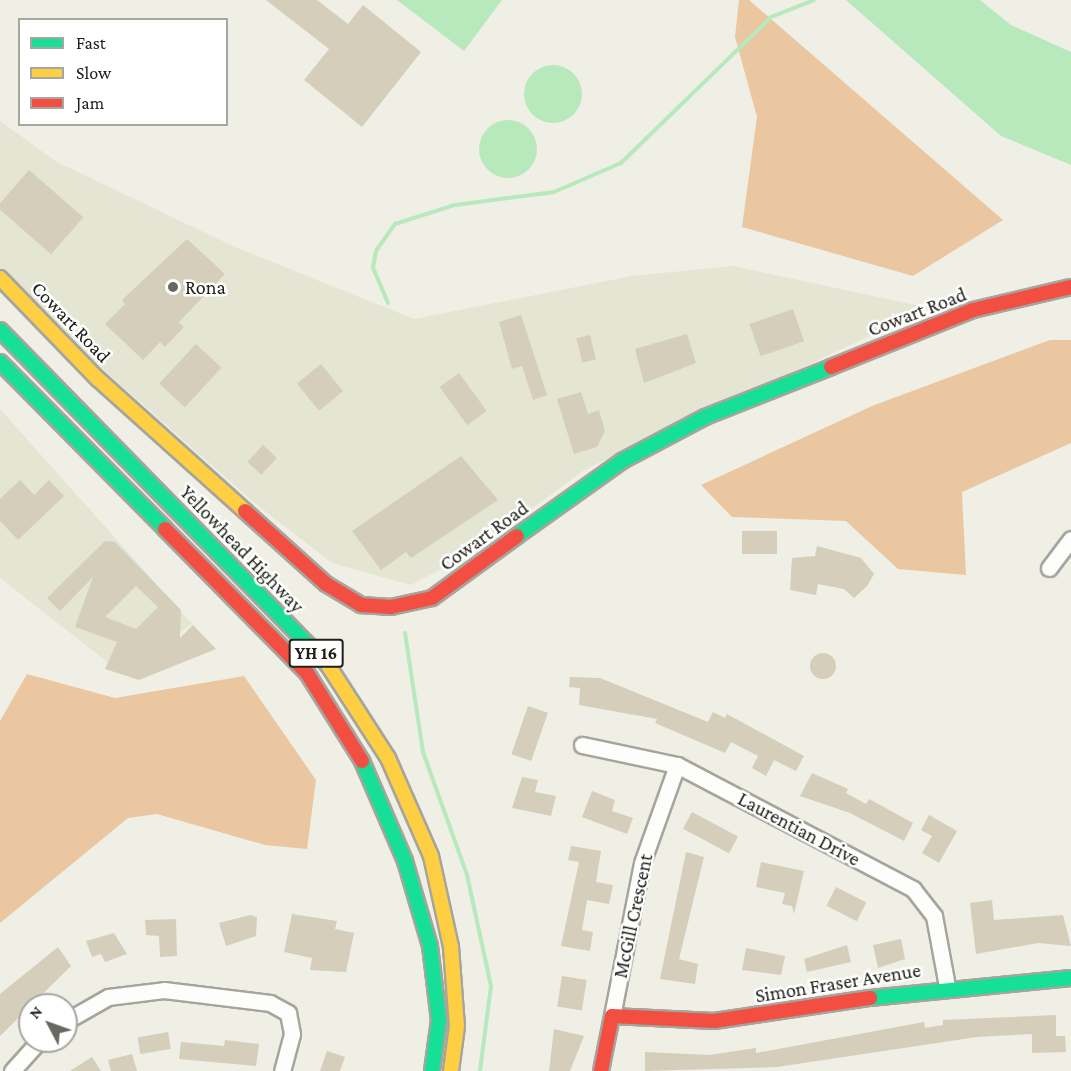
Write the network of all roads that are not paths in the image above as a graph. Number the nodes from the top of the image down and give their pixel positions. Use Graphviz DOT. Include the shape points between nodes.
graph roads {
  1 [pos="0,278"];
  2 [pos="1071,287"];
  3 [pos="0,330"];
  4 [pos="0,362"];
  5 [pos="1071,539"];
  6 [pos="1049,568"];
  7 [pos="582,746"];
  8 [pos="677,765"];
  9 [pos="1071,978"];
  10 [pos="947,986"];
  11 [pos="78,1014"];
  12 [pos="612,1016"];
  13 [pos="28,1053"];
  14 [pos="12,1071"];
  15 [pos="282,1071"];
  16 [pos="432,1071"];
  17 [pos="451,1071"];
  18 [pos="601,1071"];
  1 -- 2 [label="main road, Cowart Road" via="98,379 326,584 361,605 391,607 432,598 622,461 705,417 972,310"];
  3 -- 17 [label="main road, Yellowhead Highway / YH 16" via="330,667 388,758 431,856 451,947 456,1026"];
  4 -- 16 [label="main road, Yellowhead Highway / YH 16" via="306,673 367,770 405,861 430,946 439,1020"];
  5 -- 6 [label="street"];
  7 -- 8 [label="street, Laurentian Drive"];
  8 -- 10 [label="street, Laurentian Drive" via="913,889 934,916"];
  8 -- 12 [label="street, McGill Crescent" via="642,862"];
  9 -- 10 [label="main road, Simon Fraser Avenue"];
  10 -- 12 [label="main road, Simon Fraser Avenue" via="714,1021"];
  11 -- 15 [label="street" via="108,997 164,990 270,1003 288,1013 292,1034"];
  12 -- 18 [label="main road, McGill Crescent"];
  13 -- 14 [label="street"];
}
